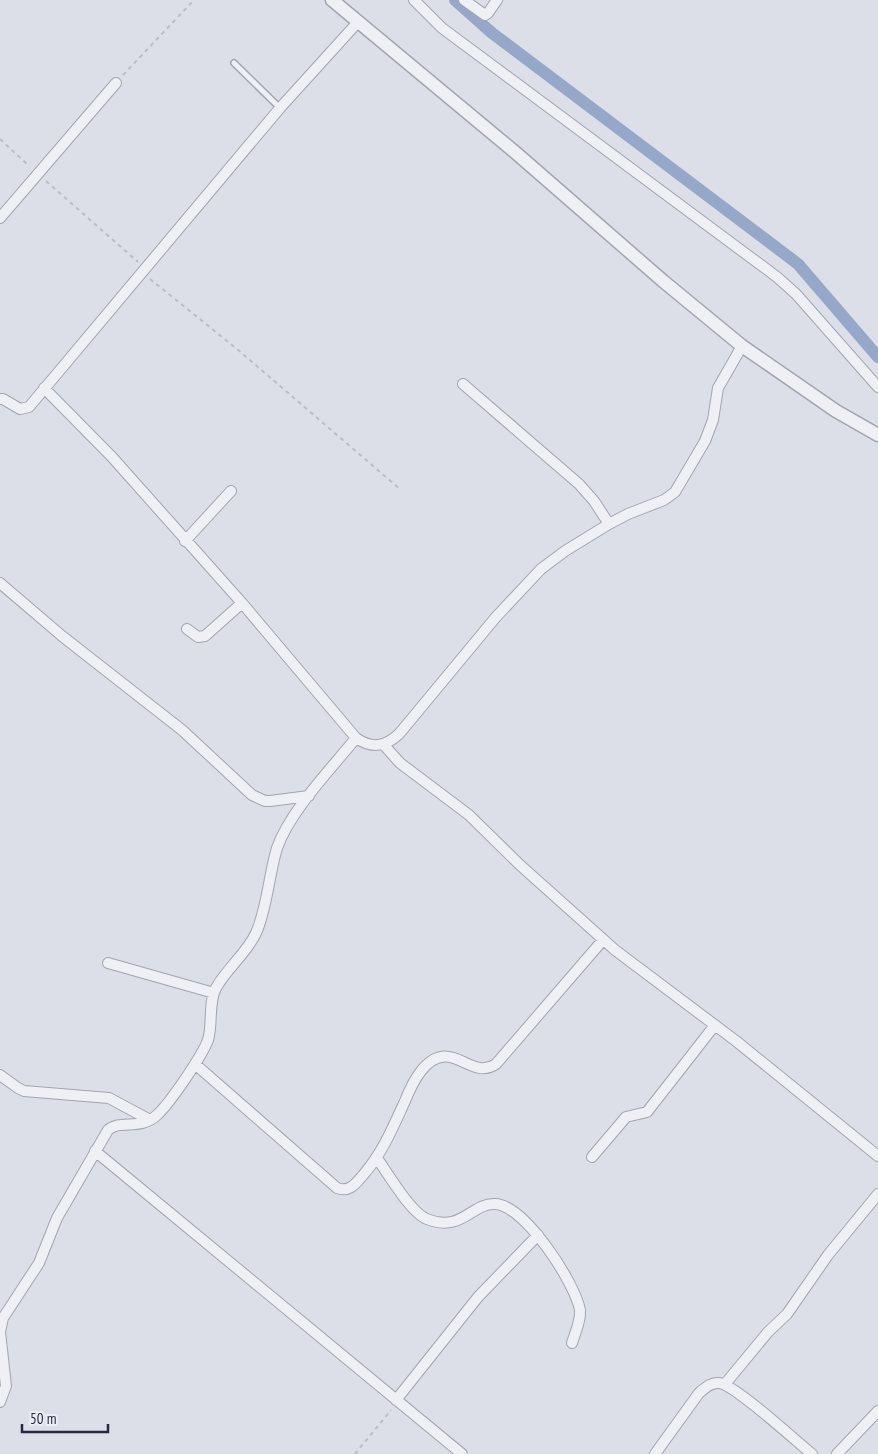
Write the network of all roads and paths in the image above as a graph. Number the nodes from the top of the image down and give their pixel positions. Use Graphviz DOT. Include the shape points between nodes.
graph roads {
  1 [pos="194,0"];
  2 [pos="332,0"];
  3 [pos="414,0"];
  4 [pos="464,0"];
  5 [pos="497,0"];
  6 [pos="358,22"];
  7 [pos="234,63"];
  8 [pos="116,82"];
  9 [pos="280,108"];
  10 [pos="0,139"];
  11 [pos="37,174"];
  12 [pos="0,218"];
  13 [pos="143,270"];
  14 [pos="742,346"];
  15 [pos="462,384"];
  16 [pos="878,387"];
  17 [pos="44,388"];
  18 [pos="0,399"];
  19 [pos="878,435"];
  20 [pos="401,490"];
  21 [pos="231,491"];
  22 [pos="608,524"];
  23 [pos="185,541"];
  24 [pos="0,583"];
  25 [pos="242,603"];
  26 [pos="187,629"];
  27 [pos="356,738"];
  28 [pos="383,744"];
  29 [pos="309,796"];
  30 [pos="604,940"];
  31 [pos="108,963"];
  32 [pos="214,993"];
  33 [pos="715,1025"];
  34 [pos="195,1064"];
  35 [pos="0,1074"];
  36 [pos="150,1120"];
  37 [pos="95,1151"];
  38 [pos="592,1156"];
  39 [pos="878,1156"];
  40 [pos="377,1158"];
  41 [pos="878,1194"];
  42 [pos="538,1235"];
  43 [pos="572,1344"];
  44 [pos="725,1384"];
  45 [pos="396,1400"];
  46 [pos="0,1402"];
  47 [pos="878,1411"];
  48 [pos="355,1454"];
  49 [pos="462,1454"];
  50 [pos="655,1454"];
  51 [pos="812,1454"];
  52 [pos="837,1454"];
  1 -- 8 [label="path"];
  2 -- 6 [label="street"];
  3 -- 16 [label="street" via="442,28 786,284"];
  4 -- 5 [label="street" via="485,15"];
  6 -- 9 [label="street"];
  6 -- 14 [label="street"];
  7 -- 9 [label="lane"];
  8 -- 11 [label="street"];
  9 -- 13 [label="street"];
  10 -- 11 [label="path"];
  11 -- 12 [label="street"];
  11 -- 13 [label="path"];
  13 -- 17 [label="street"];
  13 -- 20 [label="path"];
  14 -- 19 [label="street" via="836,411"];
  14 -- 22 [label="street" via="721,380 709,431 680,486 664,500"];
  15 -- 22 [label="street" via="579,484"];
  17 -- 18 [label="street" via="25,409"];
  17 -- 23 [label="street" via="112,457"];
  21 -- 23 [label="street"];
  22 -- 28 [label="street" via="553,560 530,580 399,734"];
  23 -- 25 [label="street"];
  24 -- 29 [label="street" via="182,730 252,795 264,801"];
  25 -- 26 [label="street" via="205,636 198,637"];
  25 -- 27 [label="street"];
  27 -- 28 [label="street" via="368,744"];
  27 -- 29 [label="street"];
  28 -- 30 [label="street" via="400,763 469,815"];
  29 -- 32 [label="street" via="284,832 256,933"];
  30 -- 33 [label="street"];
  30 -- 40 [label="street" via="496,1064 487,1069 440,1056 426,1066 415,1079"];
  31 -- 32 [label="street"];
  32 -- 34 [label="street" via="208,1040"];
  33 -- 38 [label="street" via="647,1112 626,1117"];
  33 -- 39 [label="street"];
  34 -- 36 [label="street"];
  34 -- 40 [label="street" via="337,1188 347,1190 353,1186"];
  35 -- 36 [label="street" via="24,1090 109,1098"];
  36 -- 37 [label="street" via="113,1127"];
  37 -- 45 [label="street"];
  37 -- 46 [label="street" via="57,1218 43,1256 3,1318 0,1332 6,1386"];
  40 -- 42 [label="street" via="415,1211 428,1220 454,1222 487,1205 500,1205 515,1213"];
  41 -- 44 [label="street" via="828,1255 787,1314"];
  42 -- 43 [label="street" via="559,1265 578,1304 580,1319"];
  42 -- 45 [label="street" via="478,1297"];
  44 -- 50 [label="street" via="713,1383 704,1389"];
  44 -- 51 [label="street"];
  45 -- 48 [label="path"];
  45 -- 49 [label="street"];
  47 -- 52 [label="street"];
}
